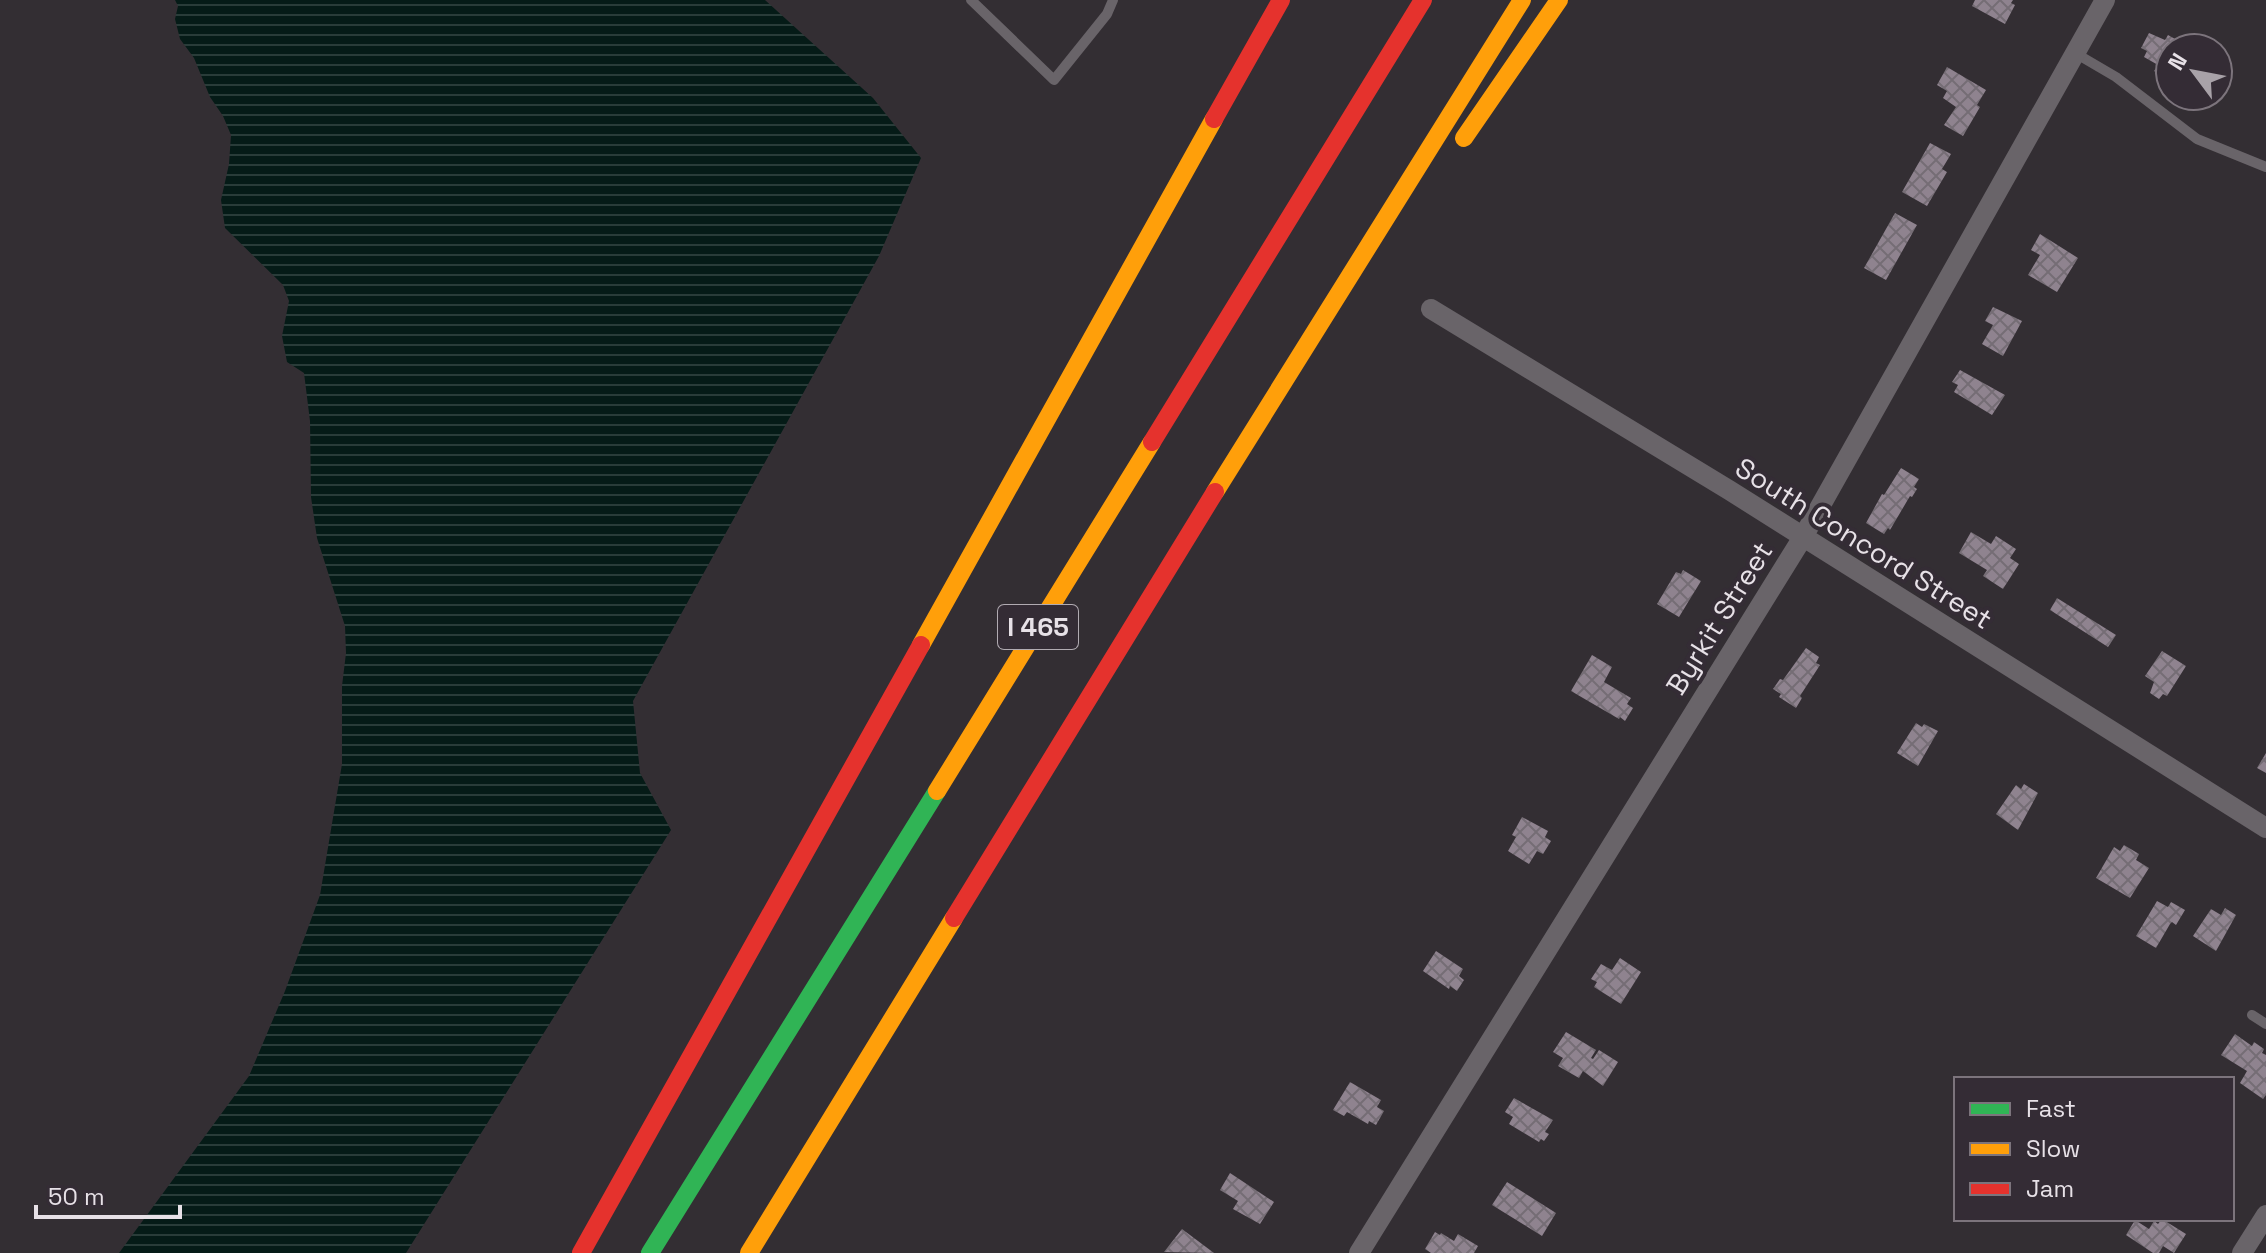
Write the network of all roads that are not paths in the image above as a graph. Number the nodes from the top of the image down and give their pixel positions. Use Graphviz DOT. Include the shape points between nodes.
graph roads {
  1 [pos="971,0"];
  2 [pos="1113,0"];
  3 [pos="1281,0"];
  4 [pos="1413,0"];
  5 [pos="1423,0"];
  6 [pos="1522,0"];
  7 [pos="1559,0"];
  8 [pos="2105,0"];
  9 [pos="2075,53"];
  10 [pos="1343,133"];
  11 [pos="1452,156"];
  12 [pos="2266,167"];
  13 [pos="1390,247"];
  14 [pos="1431,309"];
  15 [pos="1803,537"];
  16 [pos="1157,586"];
  17 [pos="2266,828"];
  18 [pos="2252,1015"];
  19 [pos="2266,1024"];
  20 [pos="2266,1215"];
  21 [pos="581,1253"];
  22 [pos="650,1253"];
  23 [pos="749,1253"];
  24 [pos="1359,1253"];
  25 [pos="2242,1253"];
  1 -- 2 [label="lane" via="1054,80"];
  3 -- 21 [label="highway"];
  4 -- 10 [label="highway"];
  5 -- 10 [label="highway, I 465"];
  6 -- 16 [label="highway, I 465"];
  7 -- 11 [label="highway"];
  8 -- 9 [label="street, Byrkit Street"];
  9 -- 12 [label="lane" via="2116,77 2197,139"];
  9 -- 15 [label="street, Byrkit Street"];
  10 -- 22 [label="highway, I 465"];
  13 -- 16 [label="highway"];
  14 -- 15 [label="street, South Concord Street"];
  15 -- 17 [label="street, South Concord Street"];
  15 -- 24 [label="street, Byrkit Street"];
  16 -- 23 [label="highway, I 465"];
  18 -- 19 [label="lane"];
  20 -- 25 [label="street"];
}
